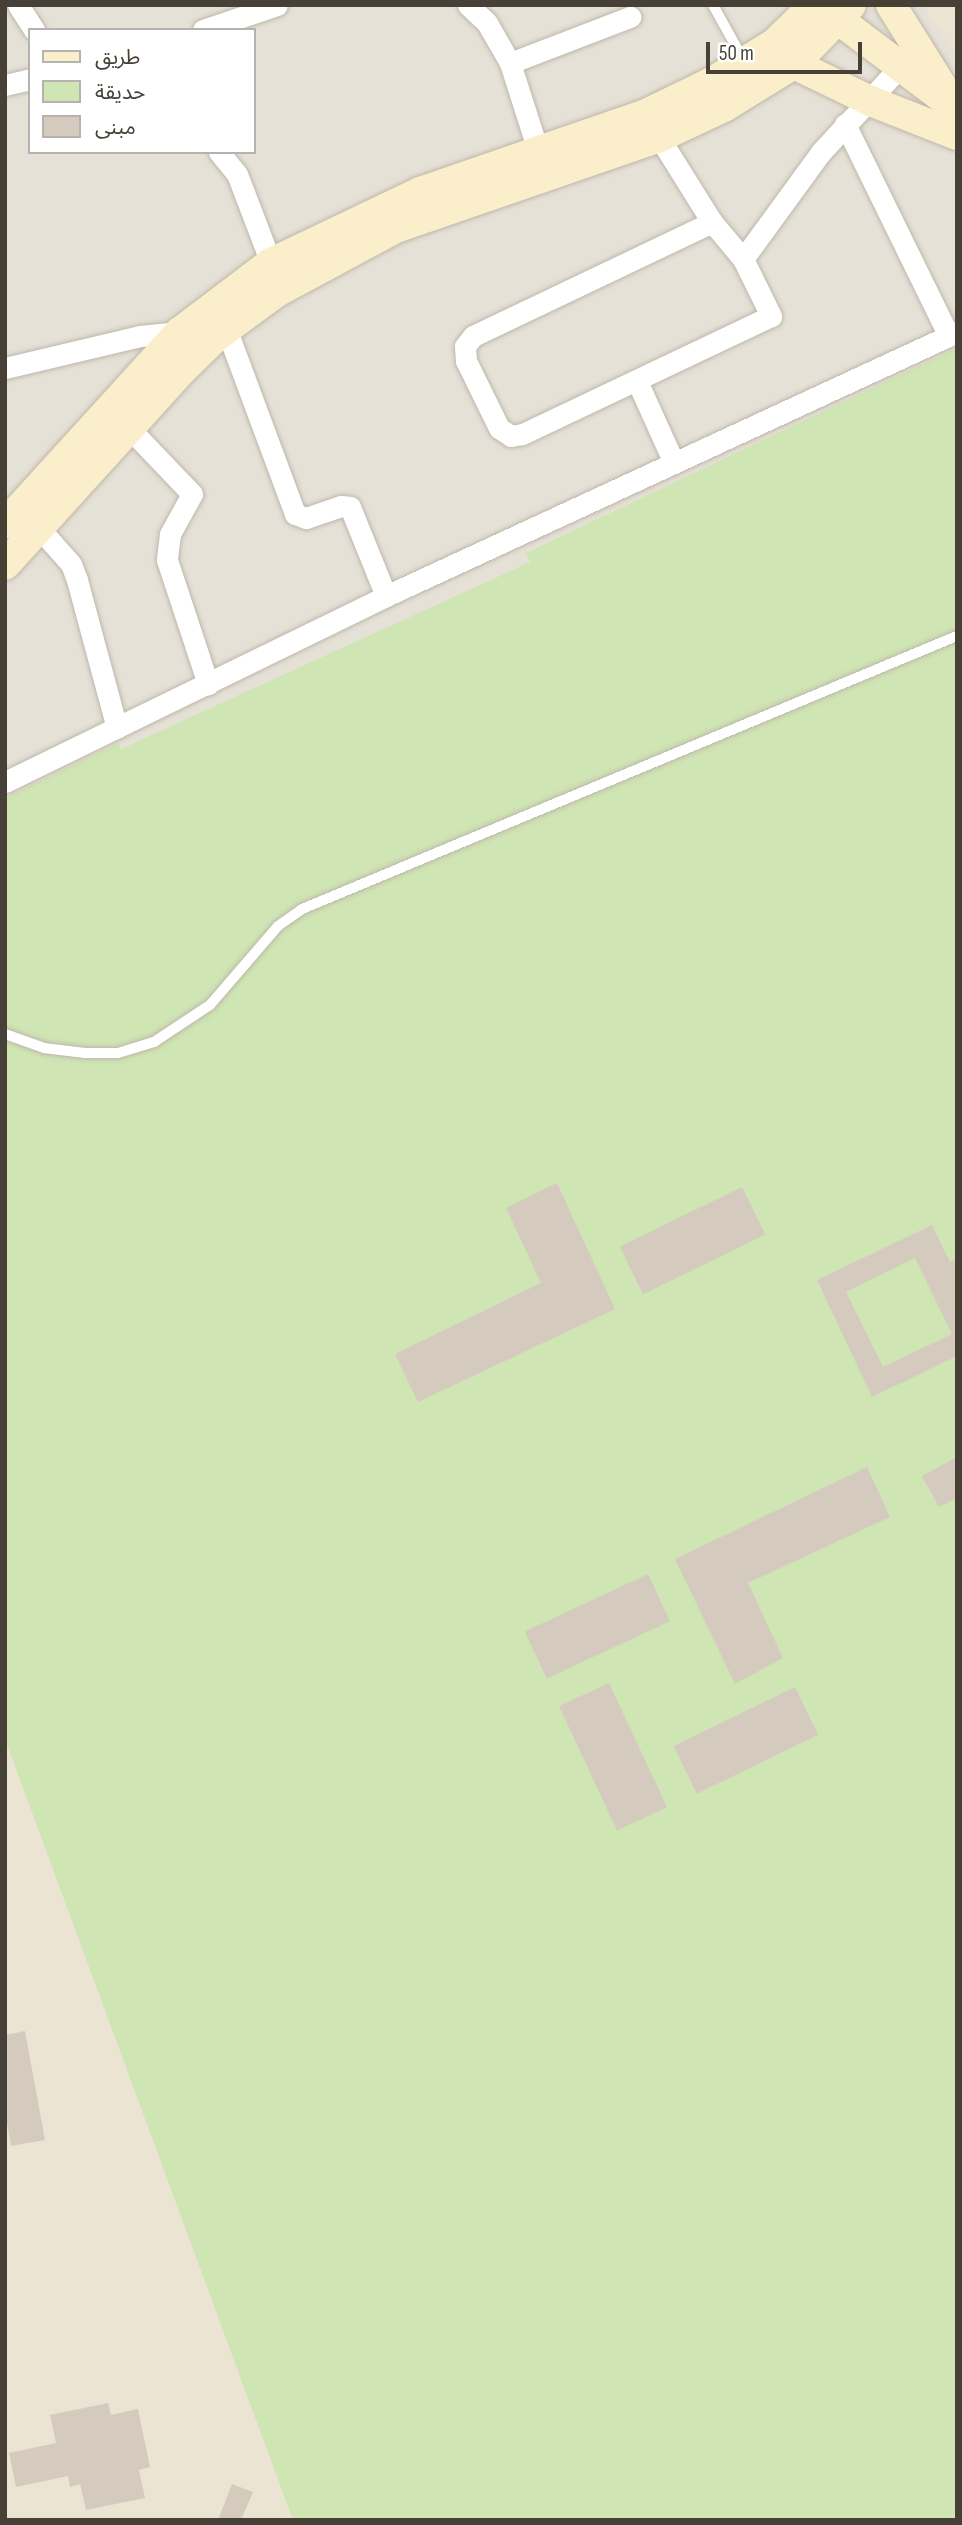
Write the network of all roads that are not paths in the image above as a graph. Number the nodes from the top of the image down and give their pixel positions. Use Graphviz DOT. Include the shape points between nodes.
graph roads {
  1 [pos="18,5"];
  2 [pos="277,5"];
  3 [pos="468,5"];
  4 [pos="713,5"];
  5 [pos="891,5"];
  6 [pos="831,9"];
  7 [pos="630,17"];
  8 [pos="33,28"];
  9 [pos="209,28"];
  10 [pos="784,54"];
  11 [pos="909,57"];
  12 [pos="745,62"];
  13 [pos="510,63"];
  14 [pos="28,79"];
  15 [pos="5,85"];
  16 [pos="868,100"];
  17 [pos="957,109"];
  18 [pos="845,124"];
  19 [pos="652,126"];
  20 [pos="957,135"];
  21 [pos="538,151"];
  22 [pos="221,154"];
  23 [pos="712,222"];
  24 [pos="743,259"];
  25 [pos="271,262"];
  26 [pos="180,332"];
  27 [pos="953,334"];
  28 [pos="217,336"];
  29 [pos="5,368"];
  30 [pos="637,381"];
  31 [pos="129,428"];
  32 [pos="674,463"];
  33 [pos="5,524"];
  34 [pos="39,528"];
  35 [pos="5,565"];
  36 [pos="386,596"];
  37 [pos="957,636"];
  38 [pos="208,684"];
  39 [pos="117,728"];
  40 [pos="5,782"];
  41 [pos="5,1034"];
  1 -- 8 [label="street"];
  2 -- 9 [label="street"];
  3 -- 13 [label="street" via="487,23"];
  4 -- 12 [label="lane"];
  5 -- 11 [label="main road"];
  6 -- 10 [label="main road"];
  6 -- 11 [label="main road"];
  7 -- 13 [label="street"];
  10 -- 12 [label="main road"];
  10 -- 16 [label="main road"];
  10 -- 19 [label="main road" via="724,107"];
  11 -- 16 [label="street"];
  11 -- 17 [label="main road"];
  12 -- 19 [label="main road"];
  13 -- 21 [label="street"];
  14 -- 15 [label="street"];
  16 -- 18 [label="street"];
  16 -- 20 [label="main road"];
  18 -- 24 [label="street"];
  18 -- 27 [label="street"];
  19 -- 21 [label="main road"];
  19 -- 23 [label="street"];
  19 -- 28 [label="main road" via="396,228 277,292"];
  21 -- 25 [label="main road" via="380,208"];
  22 -- 25 [label="street" via="237,174"];
  23 -- 24 [label="street"];
  23 -- 30 [label="street" via="473,336 465,346 466,360 499,429 511,436"];
  24 -- 30 [label="street" via="771,316"];
  25 -- 26 [label="main road"];
  26 -- 28 [label="street"];
  26 -- 29 [label="street" via="140,336"];
  26 -- 33 [label="main road"];
  27 -- 32 [label="street"];
  28 -- 31 [label="main road"];
  28 -- 36 [label="street" via="236,346 295,514 306,518 350,507"];
  30 -- 32 [label="street"];
  31 -- 34 [label="main road"];
  31 -- 38 [label="street" via="192,494 170,534 167,559"];
  32 -- 36 [label="street"];
  34 -- 35 [label="main road"];
  34 -- 39 [label="street" via="71,564 77,579"];
  36 -- 38 [label="street"];
  37 -- 41 [label="lane" via="302,909 278,926 210,1005 154,1042 118,1053 85,1053 44,1048"];
  38 -- 39 [label="street"];
  39 -- 40 [label="street"];
}
